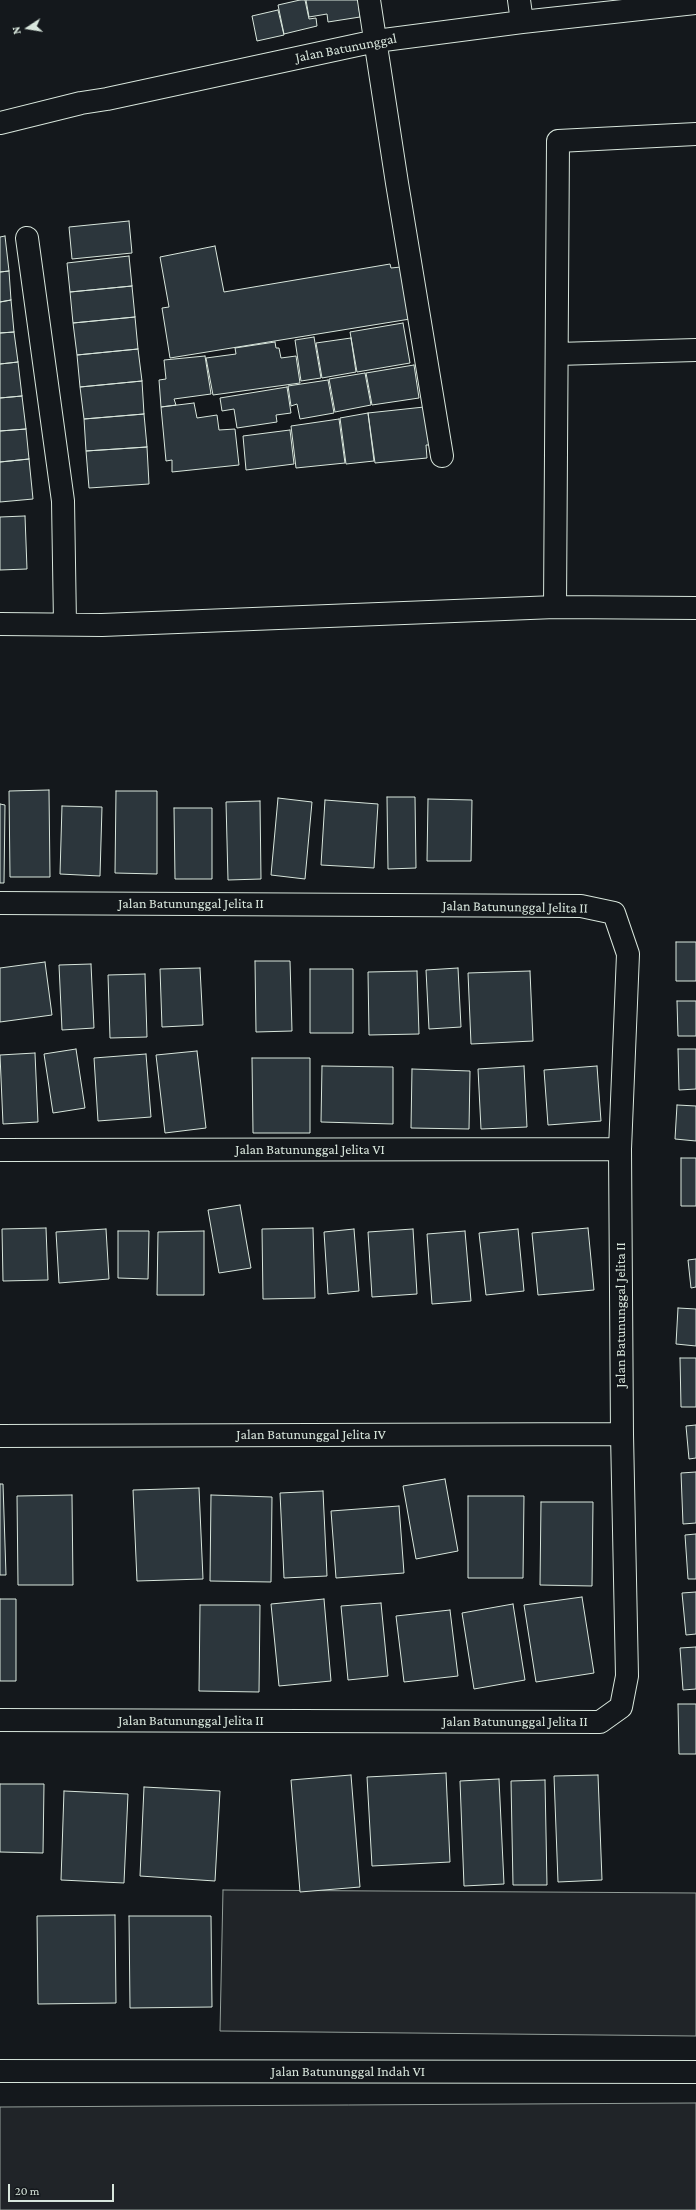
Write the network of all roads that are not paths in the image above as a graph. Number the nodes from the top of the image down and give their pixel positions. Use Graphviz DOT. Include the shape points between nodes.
graph roads {
  1 [pos="370,0"];
  2 [pos="519,0"];
  3 [pos="687,2"];
  4 [pos="522,22"];
  5 [pos="376,41"];
  6 [pos="0,122"];
  7 [pos="696,134"];
  8 [pos="27,238"];
  9 [pos="696,350"];
  10 [pos="557,354"];
  11 [pos="442,456"];
  12 [pos="555,607"];
  13 [pos="696,608"];
  14 [pos="0,624"];
  15 [pos="65,624"];
  16 [pos="0,904"];
  17 [pos="620,1149"];
  18 [pos="0,1150"];
  19 [pos="622,1434"];
  20 [pos="0,1436"];
  21 [pos="0,1720"];
  22 [pos="0,2071"];
  23 [pos="696,2072"];
  1 -- 5 [label="street"];
  2 -- 4 [label="street"];
  3 -- 4 [label="street, Jalan Batununggal"];
  4 -- 5 [label="street, Jalan Batununggal"];
  5 -- 6 [label="street, Jalan Batununggal"];
  5 -- 11 [label="street"];
  7 -- 10 [label="street" via="558,141"];
  8 -- 15 [label="street" via="63,501"];
  9 -- 10 [label="street"];
  10 -- 12 [label="street"];
  12 -- 13 [label="street"];
  12 -- 15 [label="street" via="102,625"];
  14 -- 15 [label="street"];
  16 -- 17 [label="street, Jalan Batununggal Jelita II" via="581,906 614,913 628,954"];
  17 -- 18 [label="street, Jalan Batununggal Jelita VI"];
  17 -- 19 [label="street, Jalan Batununggal Jelita II"];
  19 -- 20 [label="street, Jalan Batununggal Jelita IV"];
  19 -- 21 [label="street, Jalan Batununggal Jelita II" via="627,1676 621,1707 600,1722"];
  22 -- 23 [label="street, Jalan Batununggal Indah VI"];
}
